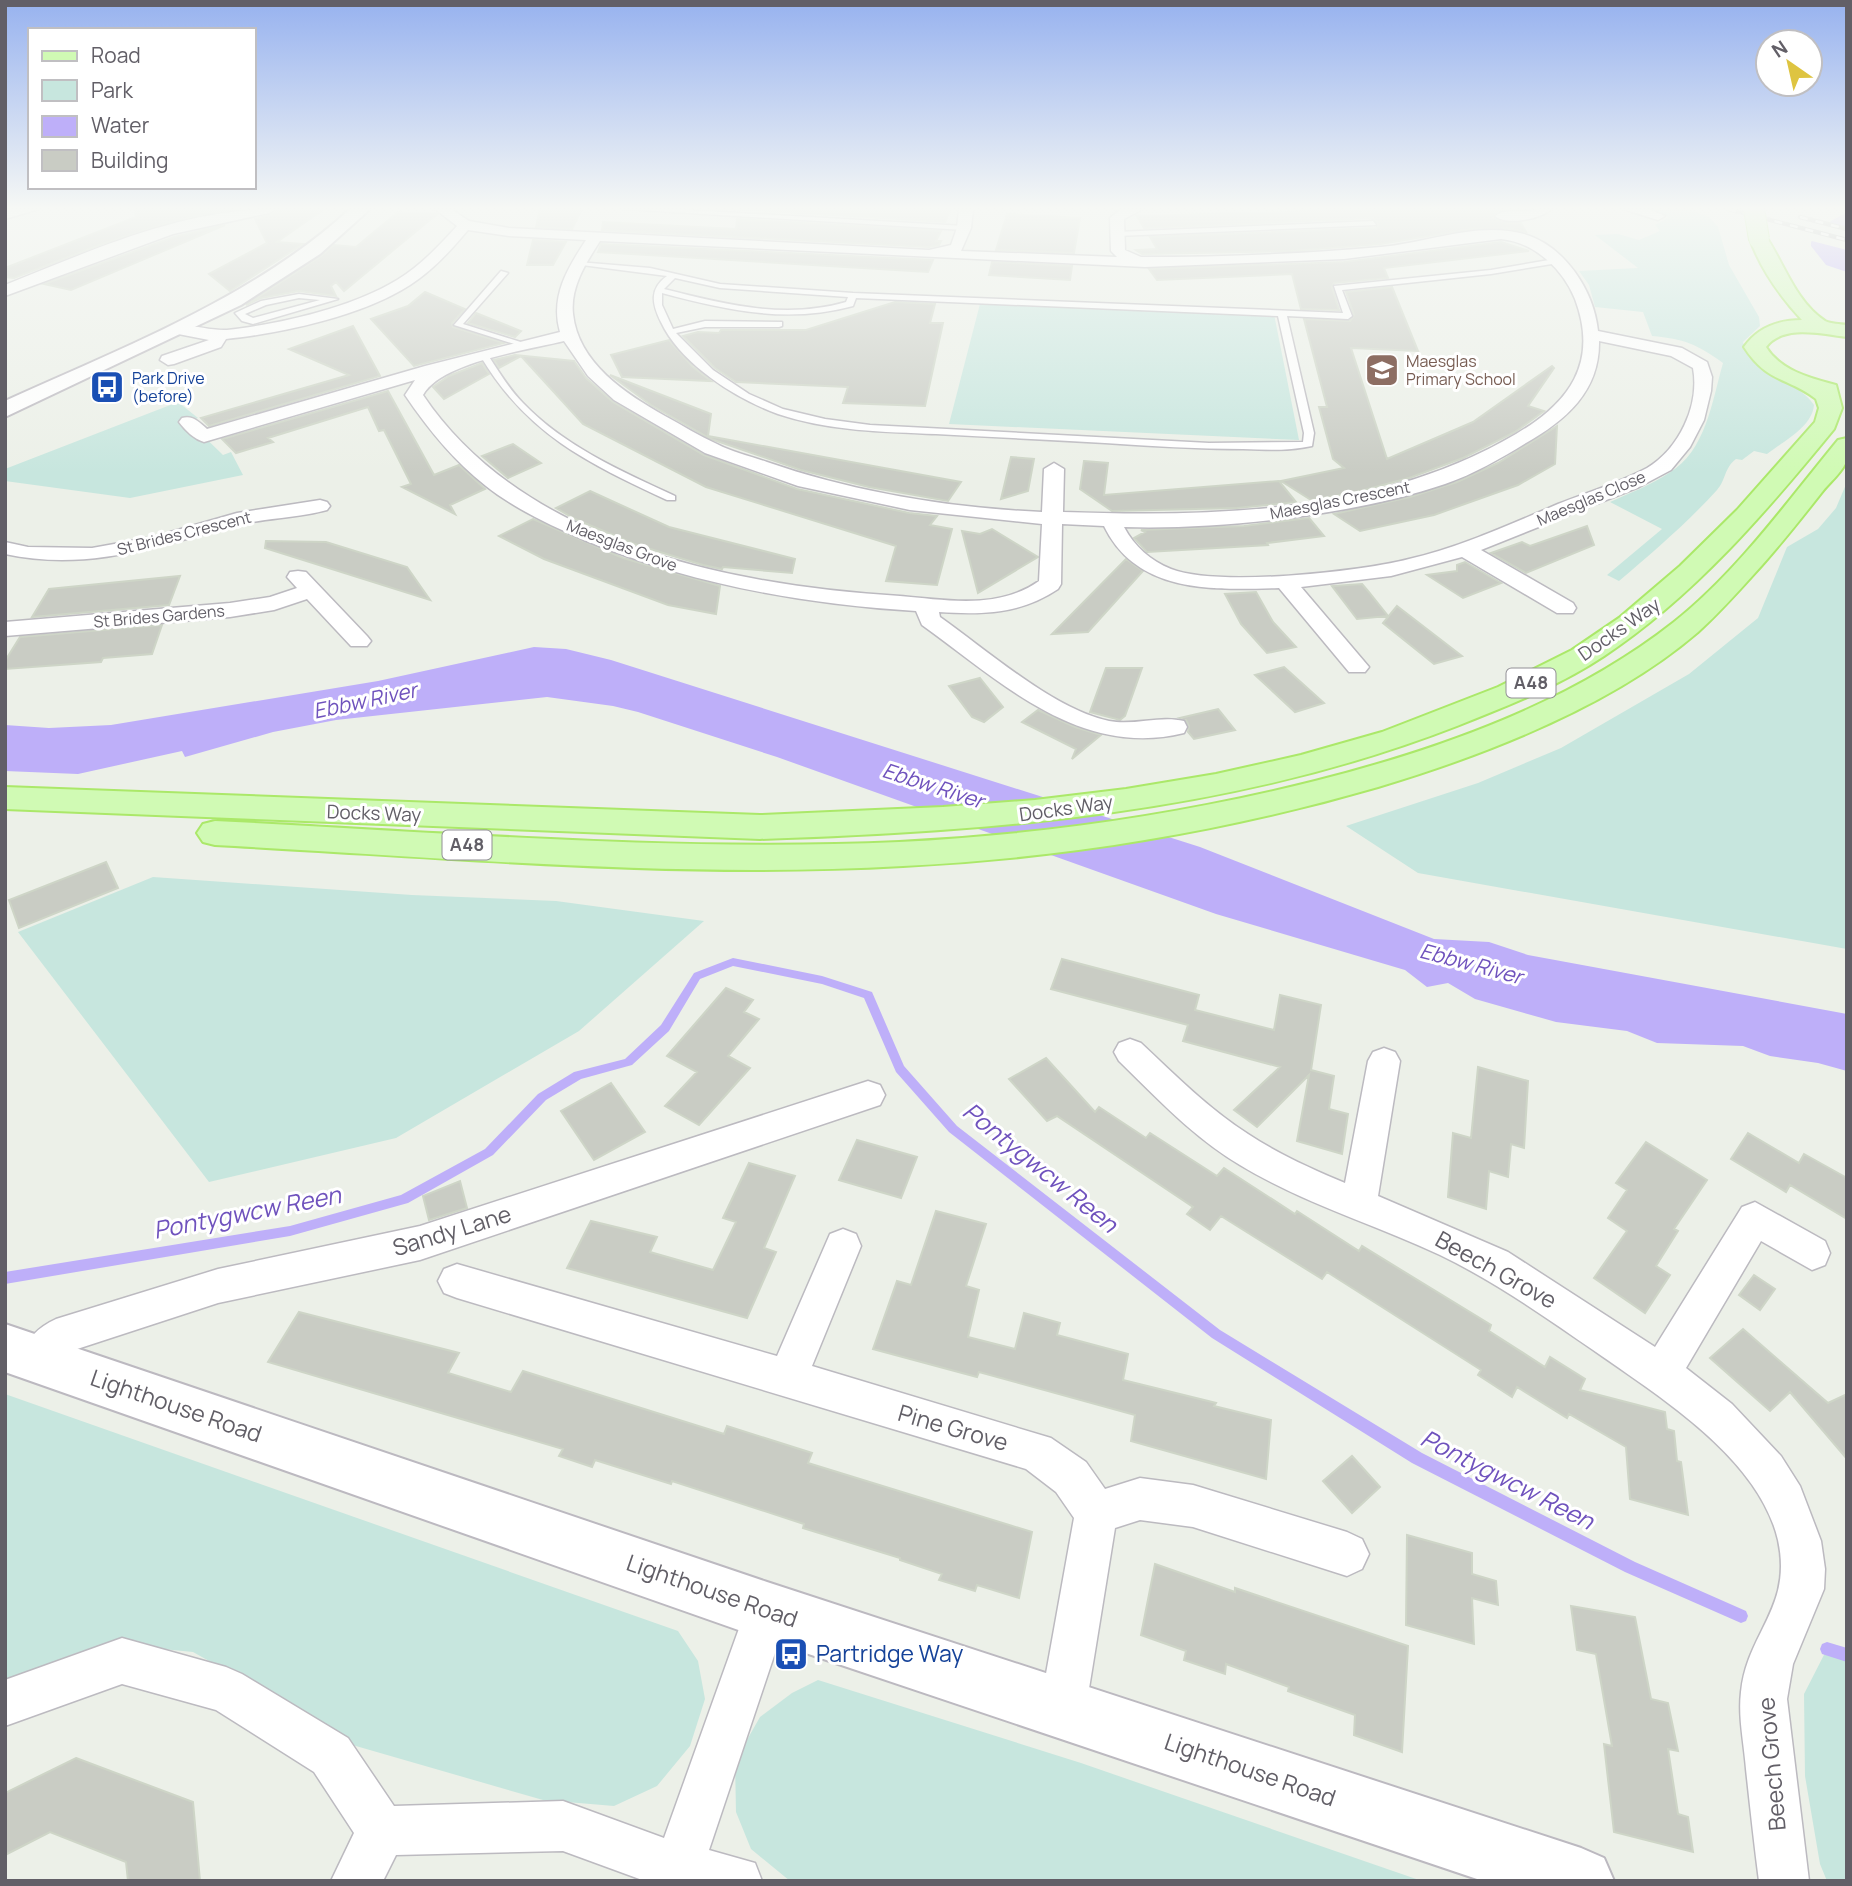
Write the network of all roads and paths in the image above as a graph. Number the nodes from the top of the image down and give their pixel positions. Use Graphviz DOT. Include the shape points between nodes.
graph roads {
  1 [pos="237,297"];
  2 [pos="294,297"];
  3 [pos="311,297"];
  4 [pos="373,297"];
  5 [pos="483,297"];
  6 [pos="565,297"];
  7 [pos="658,297"];
  8 [pos="687,297"];
  9 [pos="852,297"];
  10 [pos="901,297"];
  11 [pos="1341,297"];
  12 [pos="1582,297"];
  13 [pos="1791,297"];
  14 [pos="216,310"];
  15 [pos="239,313"];
  16 [pos="1282,313"];
  17 [pos="779,324"];
  18 [pos="1821,328"];
  19 [pos="179,330"];
  20 [pos="1847,331"];
  21 [pos="669,332"];
  22 [pos="569,335"];
  23 [pos="1592,335"];
  24 [pos="220,336"];
  25 [pos="524,346"];
  26 [pos="485,357"];
  27 [pos="168,360"];
  28 [pos="451,367"];
  29 [pos="1805,383"];
  30 [pos="1847,394"];
  31 [pos="5,412"];
  32 [pos="188,422"];
  33 [pos="204,436"];
  34 [pos="1847,444"];
  35 [pos="219,449"];
  36 [pos="1055,469"];
  37 [pos="671,498"];
  38 [pos="320,506"];
  39 [pos="1051,517"];
  40 [pos="1111,520"];
  41 [pos="5,548"];
  42 [pos="1462,548"];
  43 [pos="1284,580"];
  44 [pos="925,605"];
  45 [pos="1565,608"];
  46 [pos="5,629"];
  47 [pos="359,641"];
  48 [pos="1357,667"];
  49 [pos="1175,727"];
  50 [pos="5,798"];
  51 [pos="5,824"];
  52 [pos="1130,1052"];
  53 [pos="1384,1061"];
  54 [pos="868,1095"];
  55 [pos="1359,1203"];
  56 [pos="844,1245"];
  57 [pos="1812,1253"];
  58 [pos="457,1281"];
  59 [pos="21,1353"];
  60 [pos="1661,1373"];
  61 [pos="787,1379"];
  62 [pos="1096,1513"];
  63 [pos="1347,1553"];
  64 [pos="767,1611"];
  65 [pos="5,1703"];
  66 [pos="1063,1707"];
  67 [pos="382,1831"];
  68 [pos="678,1868"];
  69 [pos="356,1881"];
  70 [pos="737,1881"];
  71 [pos="1581,1881"];
  72 [pos="1784,1881"];
  1 -- 14 [label="main road"];
  2 -- 15 [label="lane"];
  3 -- 15 [label="lane" via="334,299 253,321"];
  4 -- 24 [label="street"];
  5 -- 25 [label="lane" via="458,325"];
  6 -- 22 [label="street, Maesglas Crescent"];
  7 -- 21 [label="lane"];
  8 -- 9 [label="lane" via="733,308 827,312 850,303"];
  10 -- 16 [label="lane"];
  11 -- 16 [label="lane" via="1348,316"];
  12 -- 23 [label="street, Maesglas Crescent"];
  13 -- 18 [label="main road, bridge"];
  14 -- 15 [label="lane"];
  14 -- 19 [label="main road"];
  16 -- 21 [label="lane" via="1309,433 1308,444 1293,447 870,428 815,420 779,411 731,385 680,348"];
  17 -- 21 [label="lane" via="705,324"];
  18 -- 20 [label="main road"];
  18 -- 29 [label="main road" via="1774,323 1755,347 1761,359 1779,372"];
  19 -- 24 [label="street"];
  19 -- 31 [label="main road"];
  22 -- 25 [label="street, Maesglas Grove"];
  22 -- 39 [label="street, Maesglas Crescent" via="591,370 609,388 656,422 748,465 863,495"];
  23 -- 40 [label="street, Maesglas Crescent" via="1589,371 1580,390 1546,425 1464,470 1367,499 1295,512"];
  23 -- 42 [label="street, Maesglas Close" via="1676,352 1701,366 1703,384 1695,424 1678,452 1633,482"];
  24 -- 27 [label="street" via="215,344"];
  25 -- 26 [label="street, Maesglas Grove"];
  26 -- 28 [label="street, Maesglas Grove"];
  26 -- 37 [label="lane" via="497,379 549,433"];
  28 -- 33 [label="street, Maesglas Grove"];
  28 -- 44 [label="street, Maesglas Grove" via="419,384 414,395 420,404 485,476 554,519 659,562 720,580 834,599"];
  29 -- 30 [label="main road"];
  29 -- 50 [label="main road, Docks Way / A48" via="1829,399 1826,424 1698,568 1656,605 1594,650 1519,690 1429,728 1305,765 1199,788 1007,816 847,825 691,825"];
  32 -- 33 [label="street"];
  33 -- 35 [label="street"];
  34 -- 51 [label="main road, Docks Way / A48" via="1769,543 1686,627 1572,699 1457,751 1357,783 1169,825 1052,842 893,854 740,857"];
  36 -- 39 [label="street"];
  38 -- 41 [label="street, St Brides Crescent" via="237,519 156,543 92,555"];
  39 -- 40 [label="street, Maesglas Crescent"];
  39 -- 44 [label="street, Maesglas Grove" via="1050,584 1034,597 1012,605"];
  40 -- 43 [label="street, Maesglas Close" via="1119,540 1133,555 1165,574 1203,583"];
  42 -- 43 [label="street, Maesglas Close" via="1410,566"];
  42 -- 45 [label="street"];
  43 -- 48 [label="street"];
  44 -- 49 [label="street" via="930,620 1041,698 1084,720 1141,732"];
  46 -- 47 [label="street, St Brides Gardens" via="230,610 274,603 303,583"];
  52 -- 55 [label="street, Beech Grove" via="1218,1133 1296,1177"];
  53 -- 55 [label="street"];
  54 -- 59 [label="street, Sandy Lane" via="420,1244 218,1286"];
  55 -- 60 [label="street, Beech Grove" via="1481,1256"];
  56 -- 61 [label="street"];
  57 -- 60 [label="street" via="1755,1217"];
  58 -- 61 [label="street, Pine Grove"];
  59 -- 64 [label="main road, Lighthouse Road"];
  60 -- 72 [label="street, Beech Grove" via="1745,1444 1784,1500 1797,1534 1802,1588 1764,1688"];
  61 -- 62 [label="street, Pine Grove" via="1037,1452 1071,1477"];
  62 -- 63 [label="street" via="1140,1499 1193,1506"];
  62 -- 66 [label="street"];
  64 -- 66 [label="main road, Lighthouse Road"];
  64 -- 68 [label="street"];
  65 -- 67 [label="street" via="122,1661 226,1690 331,1755"];
  66 -- 71 [label="main road, Lighthouse Road"];
  67 -- 68 [label="street" via="563,1826"];
  67 -- 69 [label="street"];
  68 -- 70 [label="street"];
}
